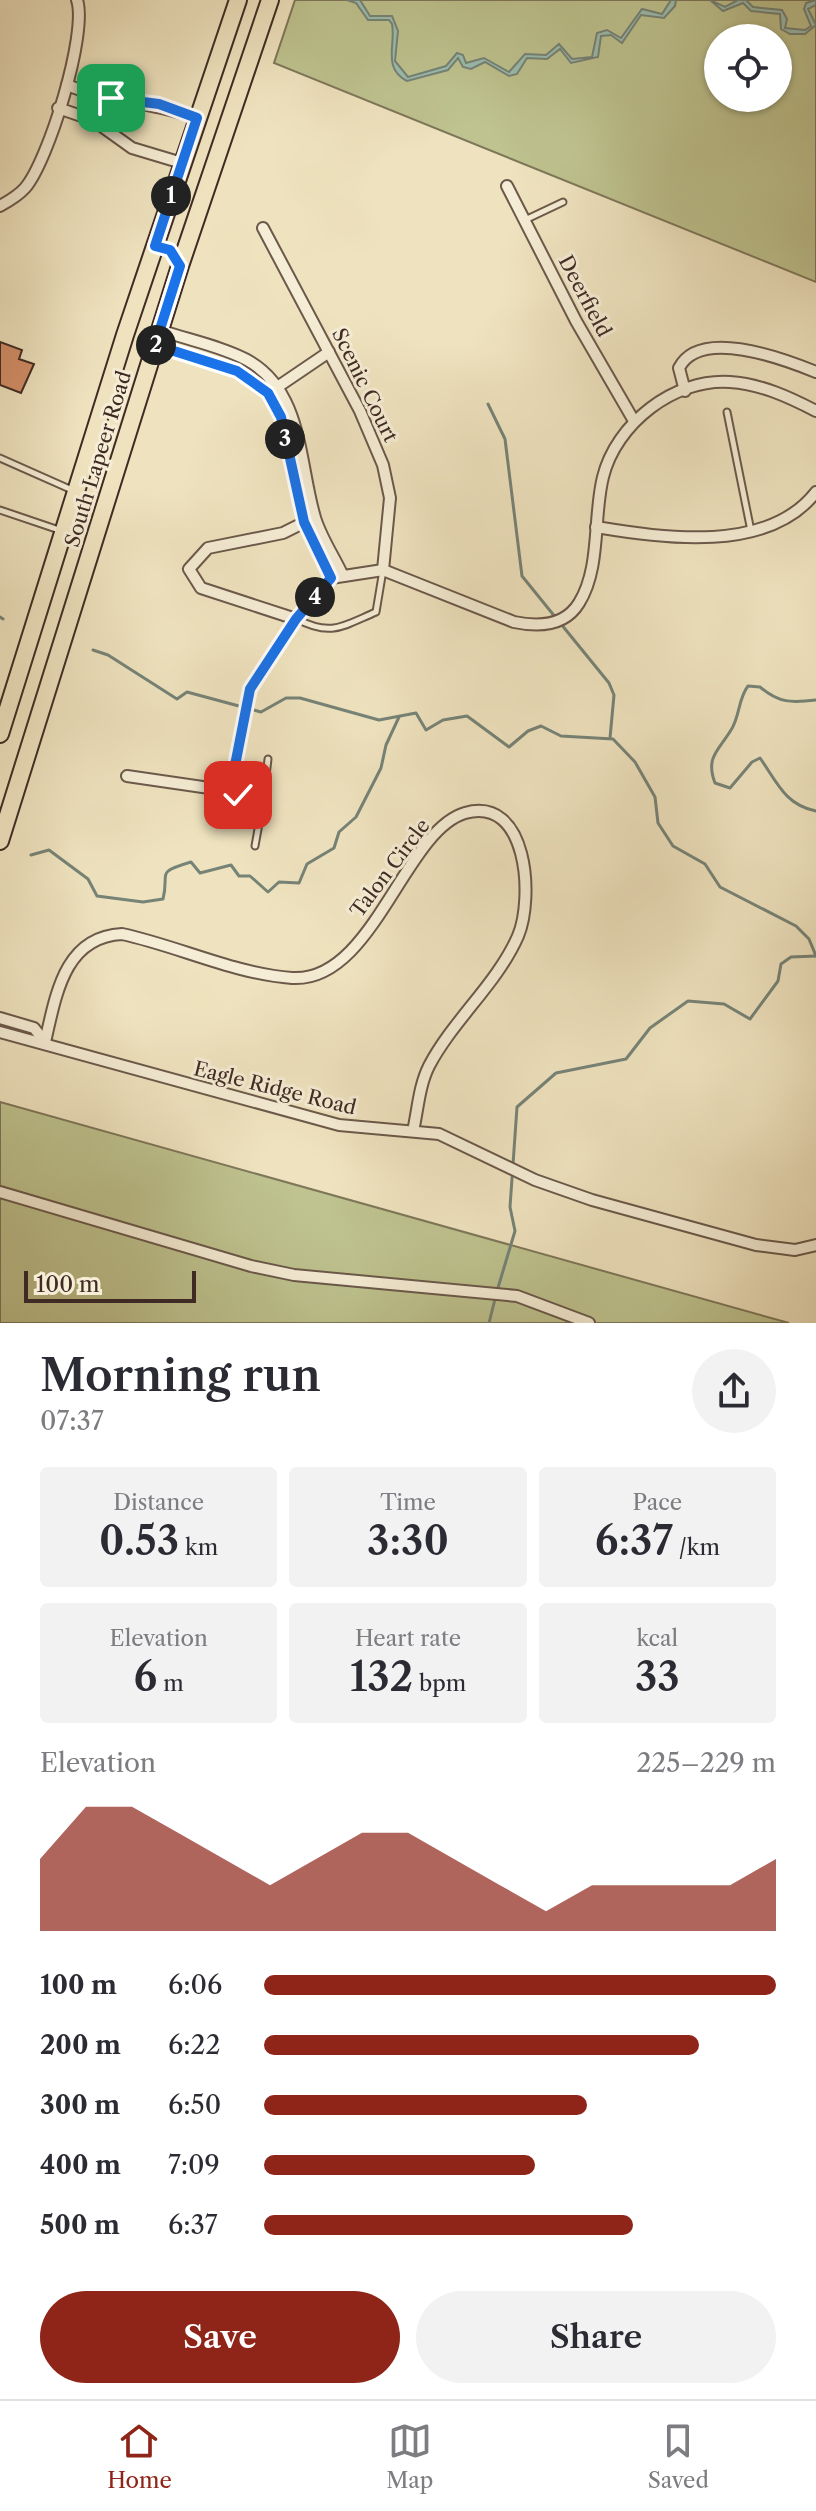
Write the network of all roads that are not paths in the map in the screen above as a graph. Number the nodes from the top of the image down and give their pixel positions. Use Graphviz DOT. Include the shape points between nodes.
graph roads {
  1 [pos="77,0"];
  2 [pos="238,0"];
  3 [pos="270,0"];
  4 [pos="67,85"];
  5 [pos="58,108"];
  6 [pos="199,112"];
  7 [pos="226,127"];
  8 [pos="182,163"];
  9 [pos="507,186"];
  10 [pos="563,202"];
  11 [pos="0,206"];
  12 [pos="524,220"];
  13 [pos="263,228"];
  14 [pos="155,246"];
  15 [pos="180,266"];
  16 [pos="157,337"];
  17 [pos="329,352"];
  18 [pos="816,372"];
  19 [pos="278,386"];
  20 [pos="685,391"];
  21 [pos="268,393"];
  22 [pos="816,411"];
  23 [pos="727,412"];
  24 [pos="634,421"];
  25 [pos="0,458"];
  26 [pos="76,491"];
  27 [pos="816,492"];
  28 [pos="0,510"];
  29 [pos="309,520"];
  30 [pos="596,527"];
  31 [pos="64,531"];
  32 [pos="751,531"];
  33 [pos="383,570"];
  34 [pos="337,577"];
  35 [pos="296,619"];
  36 [pos="0,734"];
  37 [pos="268,759"];
  38 [pos="127,776"];
  39 [pos="230,791"];
  40 [pos="263,801"];
  41 [pos="0,841"];
  42 [pos="255,846"];
  43 [pos="0,1018"];
  44 [pos="0,1032"];
  45 [pos="45,1042"];
  46 [pos="413,1131"];
  47 [pos="0,1192"];
  48 [pos="816,1245"];
  49 [pos="589,1323"];
  1 -- 4 [label="street" via="80,20"];
  2 -- 6 [label="main road, South Lapeer Road"];
  3 -- 7 [label="main road, South Lapeer Road"];
  4 -- 5 [label="street"];
  4 -- 6 [label="street" via="97,96"];
  5 -- 8 [label="street" via="93,120 132,148"];
  5 -- 11 [label="street" via="35,174"];
  6 -- 7 [label="main road"];
  6 -- 8 [label="main road, South Lapeer Road"];
  7 -- 15 [label="main road, South Lapeer Road"];
  8 -- 14 [label="main road, South Lapeer Road"];
  9 -- 12 [label="street, Deerfield"];
  10 -- 12 [label="lane"];
  12 -- 24 [label="street, Deerfield"];
  13 -- 17 [label="street, Scenic Court"];
  14 -- 15 [label="main road" via="170,250"];
  14 -- 26 [label="main road, South Lapeer Road"];
  15 -- 16 [label="main road, South Lapeer Road"];
  16 -- 19 [label="street" via="246,359"];
  16 -- 21 [label="street" via="237,371"];
  16 -- 41 [label="main road, South Lapeer Road"];
  17 -- 19 [label="street"];
  17 -- 33 [label="street, Scenic Court" via="383,465 390,498"];
  18 -- 20 [label="street" via="760,352 702,350 683,359 679,368"];
  19 -- 21 [label="street"];
  19 -- 29 [label="street" via="294,422"];
  20 -- 22 [label="street" via="728,382 758,386"];
  20 -- 24 [label="street"];
  21 -- 29 [label="street" via="281,417"];
  23 -- 32 [label="lane"];
  24 -- 30 [label="street" via="608,461"];
  25 -- 26 [label="lane"];
  26 -- 31 [label="main road, South Lapeer Road"];
  27 -- 32 [label="street" via="781,520"];
  28 -- 31 [label="lane"];
  29 -- 34 [label="street"];
  29 -- 35 [label="street" via="283,533 208,548 189,569 201,588"];
  30 -- 32 [label="street" via="704,536"];
  30 -- 33 [label="street" via="585,592 566,618 548,624 514,622"];
  31 -- 36 [label="main road, South Lapeer Road"];
  33 -- 34 [label="street"];
  33 -- 35 [label="lane" via="376,612 330,631"];
  34 -- 35 [label="street"];
  35 -- 39 [label="street" via="250,689"];
  37 -- 40 [label="lane"];
  38 -- 39 [label="street"];
  39 -- 40 [label="lane"];
  40 -- 42 [label="lane"];
  43 -- 45 [label="street, Eagle Ridge Road" via="34,1028"];
  44 -- 45 [label="street, Eagle Ridge Road"];
  45 -- 46 [label="street, Eagle Ridge Road" via="339,1125"];
  45 -- 46 [label="street, Talon Circle" via="68,965 94,939 122,934 295,978 329,970 351,951 434,835 455,816 485,812 503,819 515,836 524,872 524,917 512,948 427,1070"];
  46 -- 48 [label="street, Eagle Ridge Road" via="455,1140 535,1180 592,1200 775,1250"];
  47 -- 49 [label="street" via="251,1266 294,1275 517,1296"];
}
